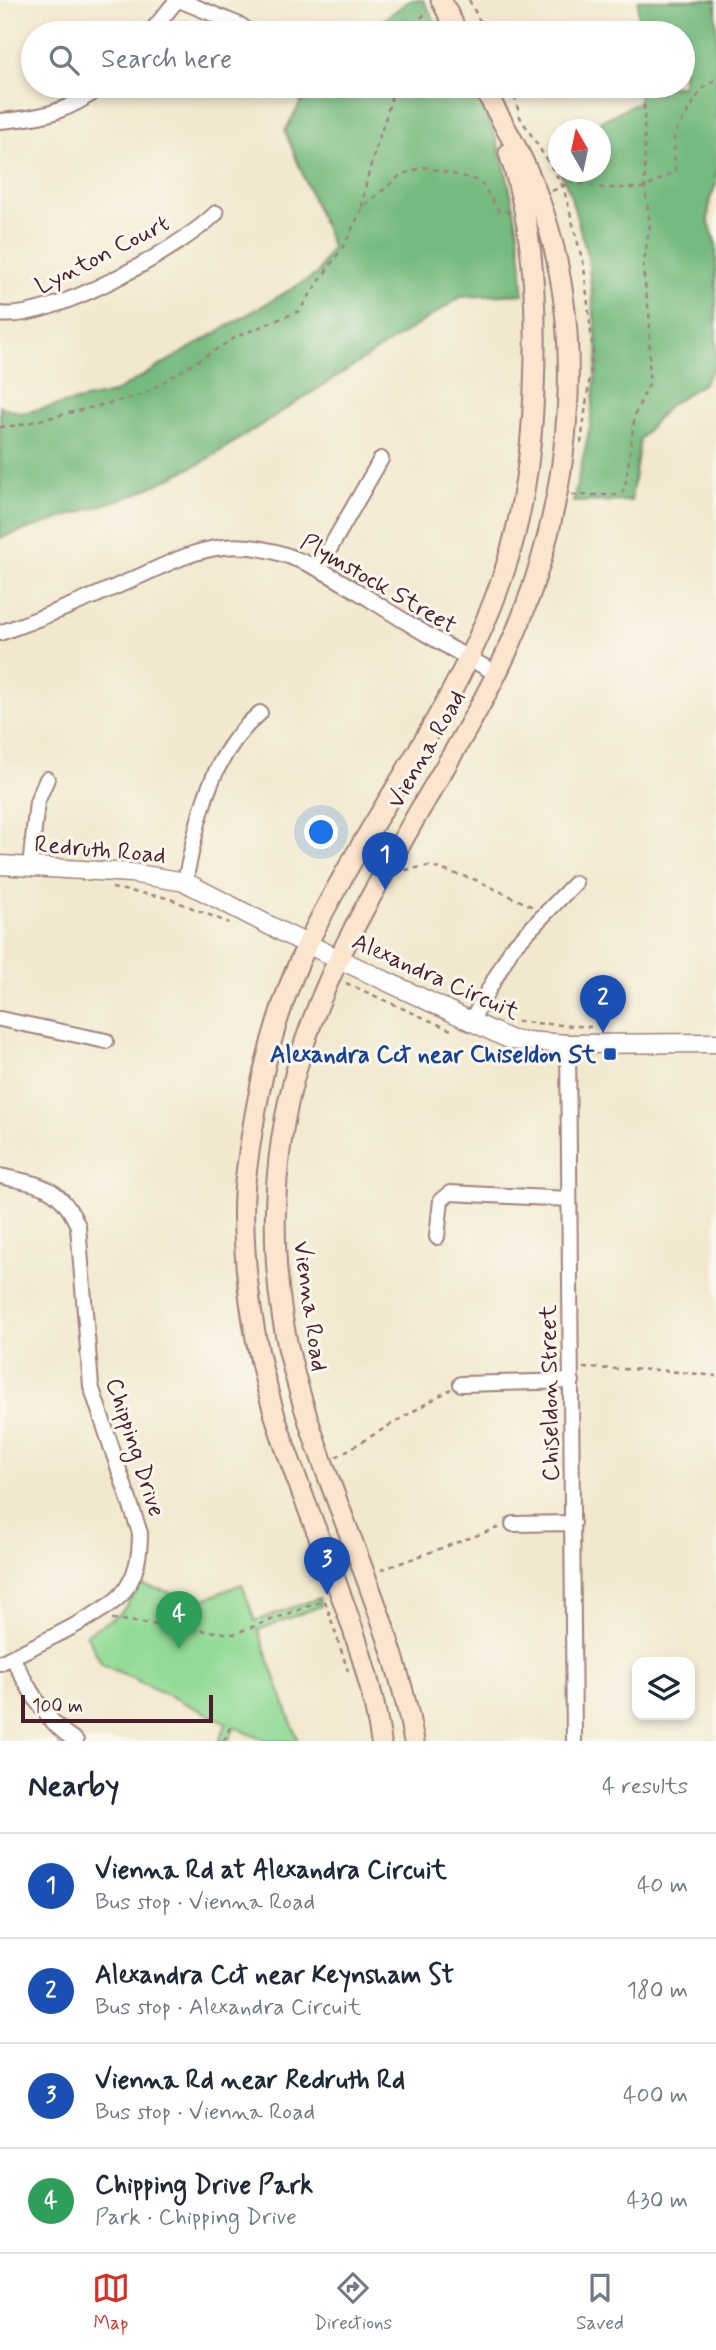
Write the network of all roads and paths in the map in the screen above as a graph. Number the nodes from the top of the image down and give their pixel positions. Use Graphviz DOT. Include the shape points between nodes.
graph roads {
  1 [pos="178,0"];
  2 [pos="469,0"];
  3 [pos="435,5"];
  4 [pos="160,21"];
  5 [pos="230,21"];
  6 [pos="420,21"];
  7 [pos="448,21"];
  8 [pos="480,21"];
  9 [pos="716,79"];
  10 [pos="87,98"];
  11 [pos="391,98"];
  12 [pos="490,98"];
  13 [pos="644,101"];
  14 [pos="0,121"];
  15 [pos="645,188"];
  16 [pos="531,200"];
  17 [pos="362,208"];
  18 [pos="216,213"];
  19 [pos="0,314"];
  20 [pos="0,427"];
  21 [pos="382,459"];
  22 [pos="572,495"];
  23 [pos="318,569"];
  24 [pos="0,633"];
  25 [pos="469,658"];
  26 [pos="496,673"];
  27 [pos="260,713"];
  28 [pos="47,779"];
  29 [pos="0,865"];
  30 [pos="30,867"];
  31 [pos="400,870"];
  32 [pos="185,882"];
  33 [pos="575,883"];
  34 [pos="107,887"];
  35 [pos="544,915"];
  36 [pos="240,928"];
  37 [pos="307,944"];
  38 [pos="337,958"];
  39 [pos="496,1018"];
  40 [pos="0,1019"];
  41 [pos="470,1023"];
  42 [pos="596,1027"];
  43 [pos="106,1041"];
  44 [pos="716,1043"];
  45 [pos="568,1044"];
  46 [pos="0,1176"];
  47 [pos="569,1199"];
  48 [pos="437,1237"];
  49 [pos="572,1375"];
  50 [pos="716,1376"];
  51 [pos="461,1384"];
  52 [pos="334,1462"];
  53 [pos="573,1523"];
  54 [pos="513,1524"];
  55 [pos="365,1576"];
  56 [pos="339,1593"];
  57 [pos="97,1612"];
  58 [pos="6,1660"];
  59 [pos="232,1723"];
  60 [pos="76,1741"];
  61 [pos="224,1741"];
  62 [pos="381,1741"];
  63 [pos="414,1741"];
  64 [pos="574,1741"];
  1 -- 4 [label="street"];
  1 -- 5 [label="street"];
  2 -- 8 [label="path"];
  3 -- 6 [label="path"];
  3 -- 7 [label="main road"];
  9 -- 15 [label="path" via="702,89 674,134 675,171"];
  10 -- 14 [label="street" via="48,117"];
  11 -- 17 [label="path"];
  12 -- 16 [label="main road, Vienna Road" via="516,141"];
  13 -- 15 [label="path"];
  15 -- 16 [label="path" via="572,182"];
  15 -- 22 [label="path" via="650,224 643,269 650,321 649,384 635,414 625,488 620,495"];
  16 -- 17 [label="path" via="505,213 480,181 425,167 401,174"];
  16 -- 25 [label="main road, Vienna Road" via="531,454 516,533"];
  16 -- 26 [label="main road, Vienna Road" via="554,250 564,307 568,371 564,437 557,493 538,570"];
  17 -- 20 [label="path" via="346,242 299,312 239,336 142,395"];
  18 -- 19 [label="street, Lynton Court" via="197,232 66,303 36,313"];
  21 -- 23 [label="street"];
  23 -- 24 [label="street, Plymstock Street" via="256,547 223,547 188,556"];
  23 -- 25 [label="street, Plymstock Street"];
  25 -- 26 [label="street, Plymstock Street"];
  25 -- 37 [label="main road, Vienna Road"];
  26 -- 38 [label="main road, Vienna Road"];
  27 -- 32 [label="street" via="238,732 220,761 207,792"];
  28 -- 30 [label="street" via="37,802"];
  29 -- 30 [label="street, Redruth Road"];
  30 -- 32 [label="street, Redruth Road" via="131,873"];
  31 -- 35 [label="path" via="429,866 476,880 524,900"];
  32 -- 37 [label="street, Redruth Road"];
  33 -- 35 [label="street"];
  34 -- 36 [label="path" via="168,898"];
  35 -- 41 [label="street" via="512,948"];
  37 -- 38 [label="street, Alexandra Circuit"];
  37 -- 56 [label="main road, Vienna Road" via="274,1031 263,1076 244,1188 244,1236 254,1333 266,1385"];
  38 -- 41 [label="street, Alexandra Circuit"];
  38 -- 52 [label="main road, Vienna Road" via="313,1014 289,1095 276,1186 277,1271 293,1370"];
  39 -- 42 [label="path"];
  40 -- 43 [label="street"];
  41 -- 45 [label="street, Alexandra Circuit" via="511,1040"];
  44 -- 45 [label="street, Alexandra Circuit"];
  45 -- 47 [label="street, Chiseldon Street"];
  46 -- 57 [label="street, Chipping Drive" via="47,1188 68,1204 78,1226 91,1386 141,1533 134,1574 121,1595"];
  47 -- 48 [label="street" via="450,1193 441,1200"];
  47 -- 49 [label="street, Chiseldon Street"];
  49 -- 50 [label="path" via="659,1370"];
  49 -- 51 [label="street"];
  49 -- 53 [label="street, Chiseldon Street"];
  51 -- 52 [label="path"];
  52 -- 55 [label="main road, Vienna Road"];
  53 -- 54 [label="street"];
  53 -- 64 [label="street, Chiseldon Street"];
  54 -- 55 [label="path"];
  55 -- 63 [label="main road, Vienna Road" via="394,1659"];
  56 -- 57 [label="path" via="233,1634 115,1620"];
  56 -- 62 [label="main road, Vienna Road"];
  57 -- 58 [label="street, Chipping Drive"];
  58 -- 60 [label="street" via="39,1707"];
  59 -- 61 [label="path"];
}
